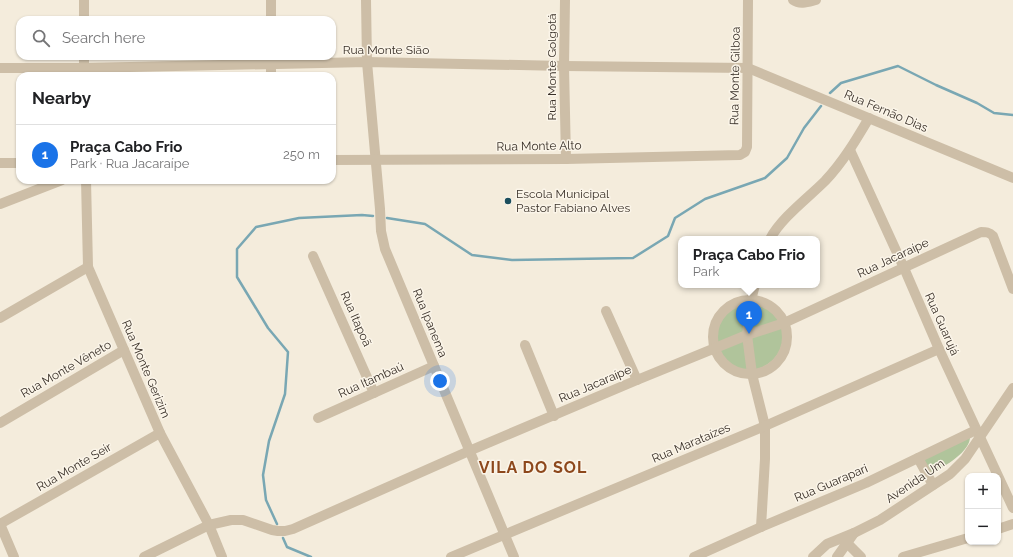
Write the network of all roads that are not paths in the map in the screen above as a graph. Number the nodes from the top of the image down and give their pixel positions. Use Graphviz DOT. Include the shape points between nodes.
graph roads {
  1 [pos="84,0"];
  2 [pos="271,0"];
  3 [pos="366,0"];
  4 [pos="565,0"];
  5 [pos="748,0"];
  6 [pos="793,0"];
  7 [pos="816,0"];
  8 [pos="84,16"];
  9 [pos="271,16"];
  10 [pos="84,60"];
  11 [pos="271,60"];
  12 [pos="367,62"];
  13 [pos="564,66"];
  14 [pos="0,68"];
  15 [pos="748,68"];
  16 [pos="84,72"];
  17 [pos="271,72"];
  18 [pos="869,118"];
  19 [pos="850,150"];
  20 [pos="745,152"];
  21 [pos="566,159"];
  22 [pos="336,160"];
  23 [pos="376,160"];
  24 [pos="0,163"];
  25 [pos="16,163"];
  26 [pos="1013,178"];
  27 [pos="52,184"];
  28 [pos="86,184"];
  29 [pos="0,204"];
  30 [pos="772,236"];
  31 [pos="313,256"];
  32 [pos="88,267"];
  33 [pos="904,268"];
  34 [pos="754,288"];
  35 [pos="1013,289"];
  36 [pos="751,300"];
  37 [pos="606,311"];
  38 [pos="0,318"];
  39 [pos="784,323"];
  40 [pos="747,335"];
  41 [pos="525,345"];
  42 [pos="715,349"];
  43 [pos="938,349"];
  44 [pos="124,350"];
  45 [pos="434,366"];
  46 [pos="752,374"];
  47 [pos="637,380"];
  48 [pos="1013,388"];
  49 [pos="374,393"];
  50 [pos="554,416"];
  51 [pos="318,418"];
  52 [pos="0,423"];
  53 [pos="765,426"];
  54 [pos="160,433"];
  55 [pos="978,433"];
  56 [pos="469,451"];
  57 [pos="918,458"];
  58 [pos="933,485"];
  59 [pos="1013,508"];
  60 [pos="0,524"];
  61 [pos="1013,524"];
  62 [pos="209,525"];
  63 [pos="761,527"];
  64 [pos="1001,528"];
  65 [pos="505,535"];
  66 [pos="965,539"];
  67 [pos="843,541"];
  68 [pos="14,557"];
  69 [pos="144,557"];
  70 [pos="222,557"];
  71 [pos="451,557"];
  72 [pos="514,557"];
  73 [pos="694,557"];
  74 [pos="813,557"];
  75 [pos="837,557"];
  76 [pos="861,557"];
  77 [pos="903,557"];
  1 -- 8 [label="street"];
  2 -- 9 [label="street"];
  3 -- 12 [label="street, Rua Ipanema"];
  4 -- 13 [label="street, Rua Monte Golgotá"];
  5 -- 15 [label="street, Rua Monte Gilboa"];
  6 -- 7 [label="street" via="799,3"];
  10 -- 16 [label="street"];
  11 -- 12 [label="street, Rua Monte Sião"];
  11 -- 16 [label="street, Rua Monte Sião"];
  11 -- 17 [label="street"];
  12 -- 13 [label="street, Rua Monte Sião"];
  12 -- 23 [label="street, Rua Ipanema"];
  13 -- 15 [label="street, Rua Monte Sião"];
  13 -- 21 [label="street, Rua Monte Golgotá"];
  14 -- 16 [label="street, Rua Monte Sião"];
  15 -- 18 [label="street, Rua Fernão Dias"];
  15 -- 20 [label="street, Rua Monte Gilboa"];
  18 -- 19 [label="street"];
  18 -- 26 [label="street, Rua Fernão Dias"];
  19 -- 30 [label="street" via="826,180 781,223"];
  19 -- 33 [label="street, Rua Guarujá"];
  20 -- 21 [label="street, Rua Monte Alto" via="740,155"];
  21 -- 23 [label="street, Rua Monte Alto"];
  22 -- 23 [label="street, Rua Monte Alto"];
  23 -- 45 [label="street, Rua Ipanema" via="381,231 385,249"];
  24 -- 25 [label="street"];
  27 -- 29 [label="street"];
  28 -- 32 [label="street, Rua Monte Gerizim"];
  31 -- 49 [label="street, Rua Itapoã"];
  32 -- 38 [label="street"];
  32 -- 44 [label="street, Rua Monte Gerizim"];
  33 -- 35 [label="street, Rua Jacaraípe" via="981,232 988,232 993,236"];
  33 -- 39 [label="street, Rua Jacaraípe"];
  33 -- 43 [label="street, Rua Guarujá"];
  34 -- 36 [label="street"];
  36 -- 39 [label="street" via="771,306"];
  36 -- 40 [label="street"];
  36 -- 42 [label="street" via="739,301 728,306 720,315 714,326 712,338"];
  37 -- 47 [label="street"];
  39 -- 40 [label="street, Rua Jacaraípe"];
  39 -- 46 [label="street" via="787,334 786,346 781,356 774,365"];
  40 -- 42 [label="street, Rua Jacaraípe"];
  40 -- 46 [label="street"];
  41 -- 50 [label="street"];
  42 -- 46 [label="street" via="720,360 729,368 740,373"];
  42 -- 47 [label="street, Rua Jacaraípe"];
  43 -- 53 [label="street, Rua Marataízes"];
  43 -- 55 [label="street, Rua Guarujá"];
  44 -- 52 [label="street, Rua Monte Vêneto"];
  44 -- 54 [label="street, Rua Monte Gerizim"];
  45 -- 49 [label="street, Rua Itambaú"];
  45 -- 56 [label="street, Rua Ipanema"];
  46 -- 53 [label="street"];
  47 -- 50 [label="street, Rua Jacaraípe"];
  48 -- 55 [label="street, Avenida Um"];
  49 -- 51 [label="street, Rua Itambaú"];
  50 -- 56 [label="street, Rua Jacaraípe"];
  53 -- 63 [label="street"];
  53 -- 65 [label="street, Rua Marataízes"];
  54 -- 60 [label="street, Rua Monte Seir"];
  54 -- 62 [label="street, Rua Monte Gerizim"];
  55 -- 57 [label="street, Rua Guarapari"];
  55 -- 58 [label="street, Avenida Um" via="965,459 950,474"];
  55 -- 59 [label="street, Rua Guarujá"];
  56 -- 62 [label="street, Rua Jacaraípe" via="293,529 272,530 237,519"];
  56 -- 65 [label="street, Rua Ipanema"];
  57 -- 58 [label="street"];
  57 -- 63 [label="street, Rua Guarapari"];
  58 -- 67 [label="street, Avenida Um"];
  60 -- 68 [label="street"];
  61 -- 64 [label="street"];
  62 -- 69 [label="street, Rua Jacaraípe"];
  62 -- 70 [label="street, Rua Monte Gerizim"];
  63 -- 73 [label="street, Rua Guarapari"];
  65 -- 71 [label="street, Rua Marataízes"];
  65 -- 72 [label="street, Rua Ipanema"];
  66 -- 77 [label="street"];
  67 -- 74 [label="street, Avenida Um" via="827,544"];
  67 -- 75 [label="street, Avenida Um"];
  67 -- 76 [label="street"];
}
